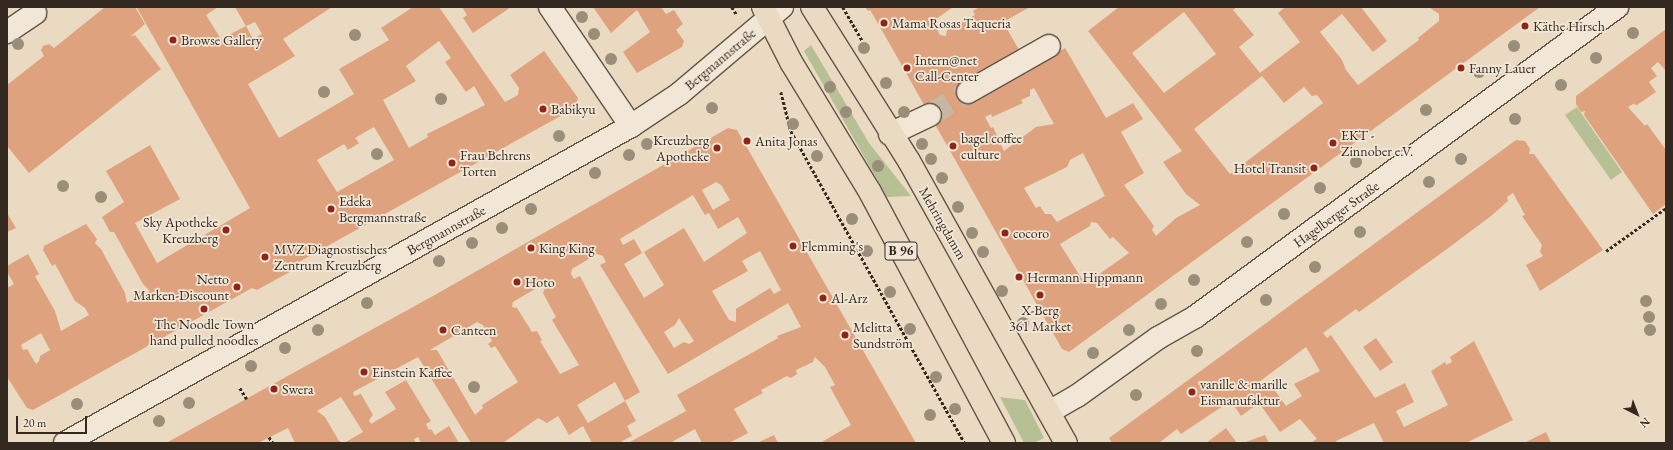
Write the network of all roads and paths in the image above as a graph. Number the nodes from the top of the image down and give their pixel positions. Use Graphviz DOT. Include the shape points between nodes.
graph roads {
  1 [pos="550,7"];
  2 [pos="812,7"];
  3 [pos="843,7"];
  4 [pos="1617,7"];
  5 [pos="771,11"];
  6 [pos="35,13"];
  7 [pos="847,14"];
  8 [pos="7,32"];
  9 [pos="1049,46"];
  10 [pos="779,86"];
  11 [pos="968,92"];
  12 [pos="930,115"];
  13 [pos="631,126"];
  14 [pos="890,134"];
  15 [pos="1666,208"];
  16 [pos="1606,252"];
  17 [pos="240,388"];
  18 [pos="247,399"];
  19 [pos="1049,412"];
  20 [pos="269,437"];
  21 [pos="65,443"];
  22 [pos="273,443"];
  23 [pos="965,443"];
  24 [pos="1004,443"];
  25 [pos="1066,443"];
  1 -- 13 [label="street"];
  2 -- 14 [label="main road, Mehringdamm"];
  3 -- 7 [label="path"];
  4 -- 19 [label="street, Hagelberger Straße" via="1195,317 1158,338 1077,396"];
  5 -- 13 [label="street, Bergmannstraße" via="679,94"];
  5 -- 24 [label="main road, B 96" via="791,62 870,192"];
  6 -- 8 [label="street"];
  9 -- 11 [label="street"];
  10 -- 23 [label="path" via="791,131"];
  12 -- 14 [label="street"];
  13 -- 21 [label="street, Bergmannstraße"];
  14 -- 19 [label="main road, Mehringdamm" via="909,161"];
  15 -- 16 [label="path"];
  17 -- 18 [label="path"];
  19 -- 25 [label="main road, Mehringdamm"];
  20 -- 22 [label="path"];
}
